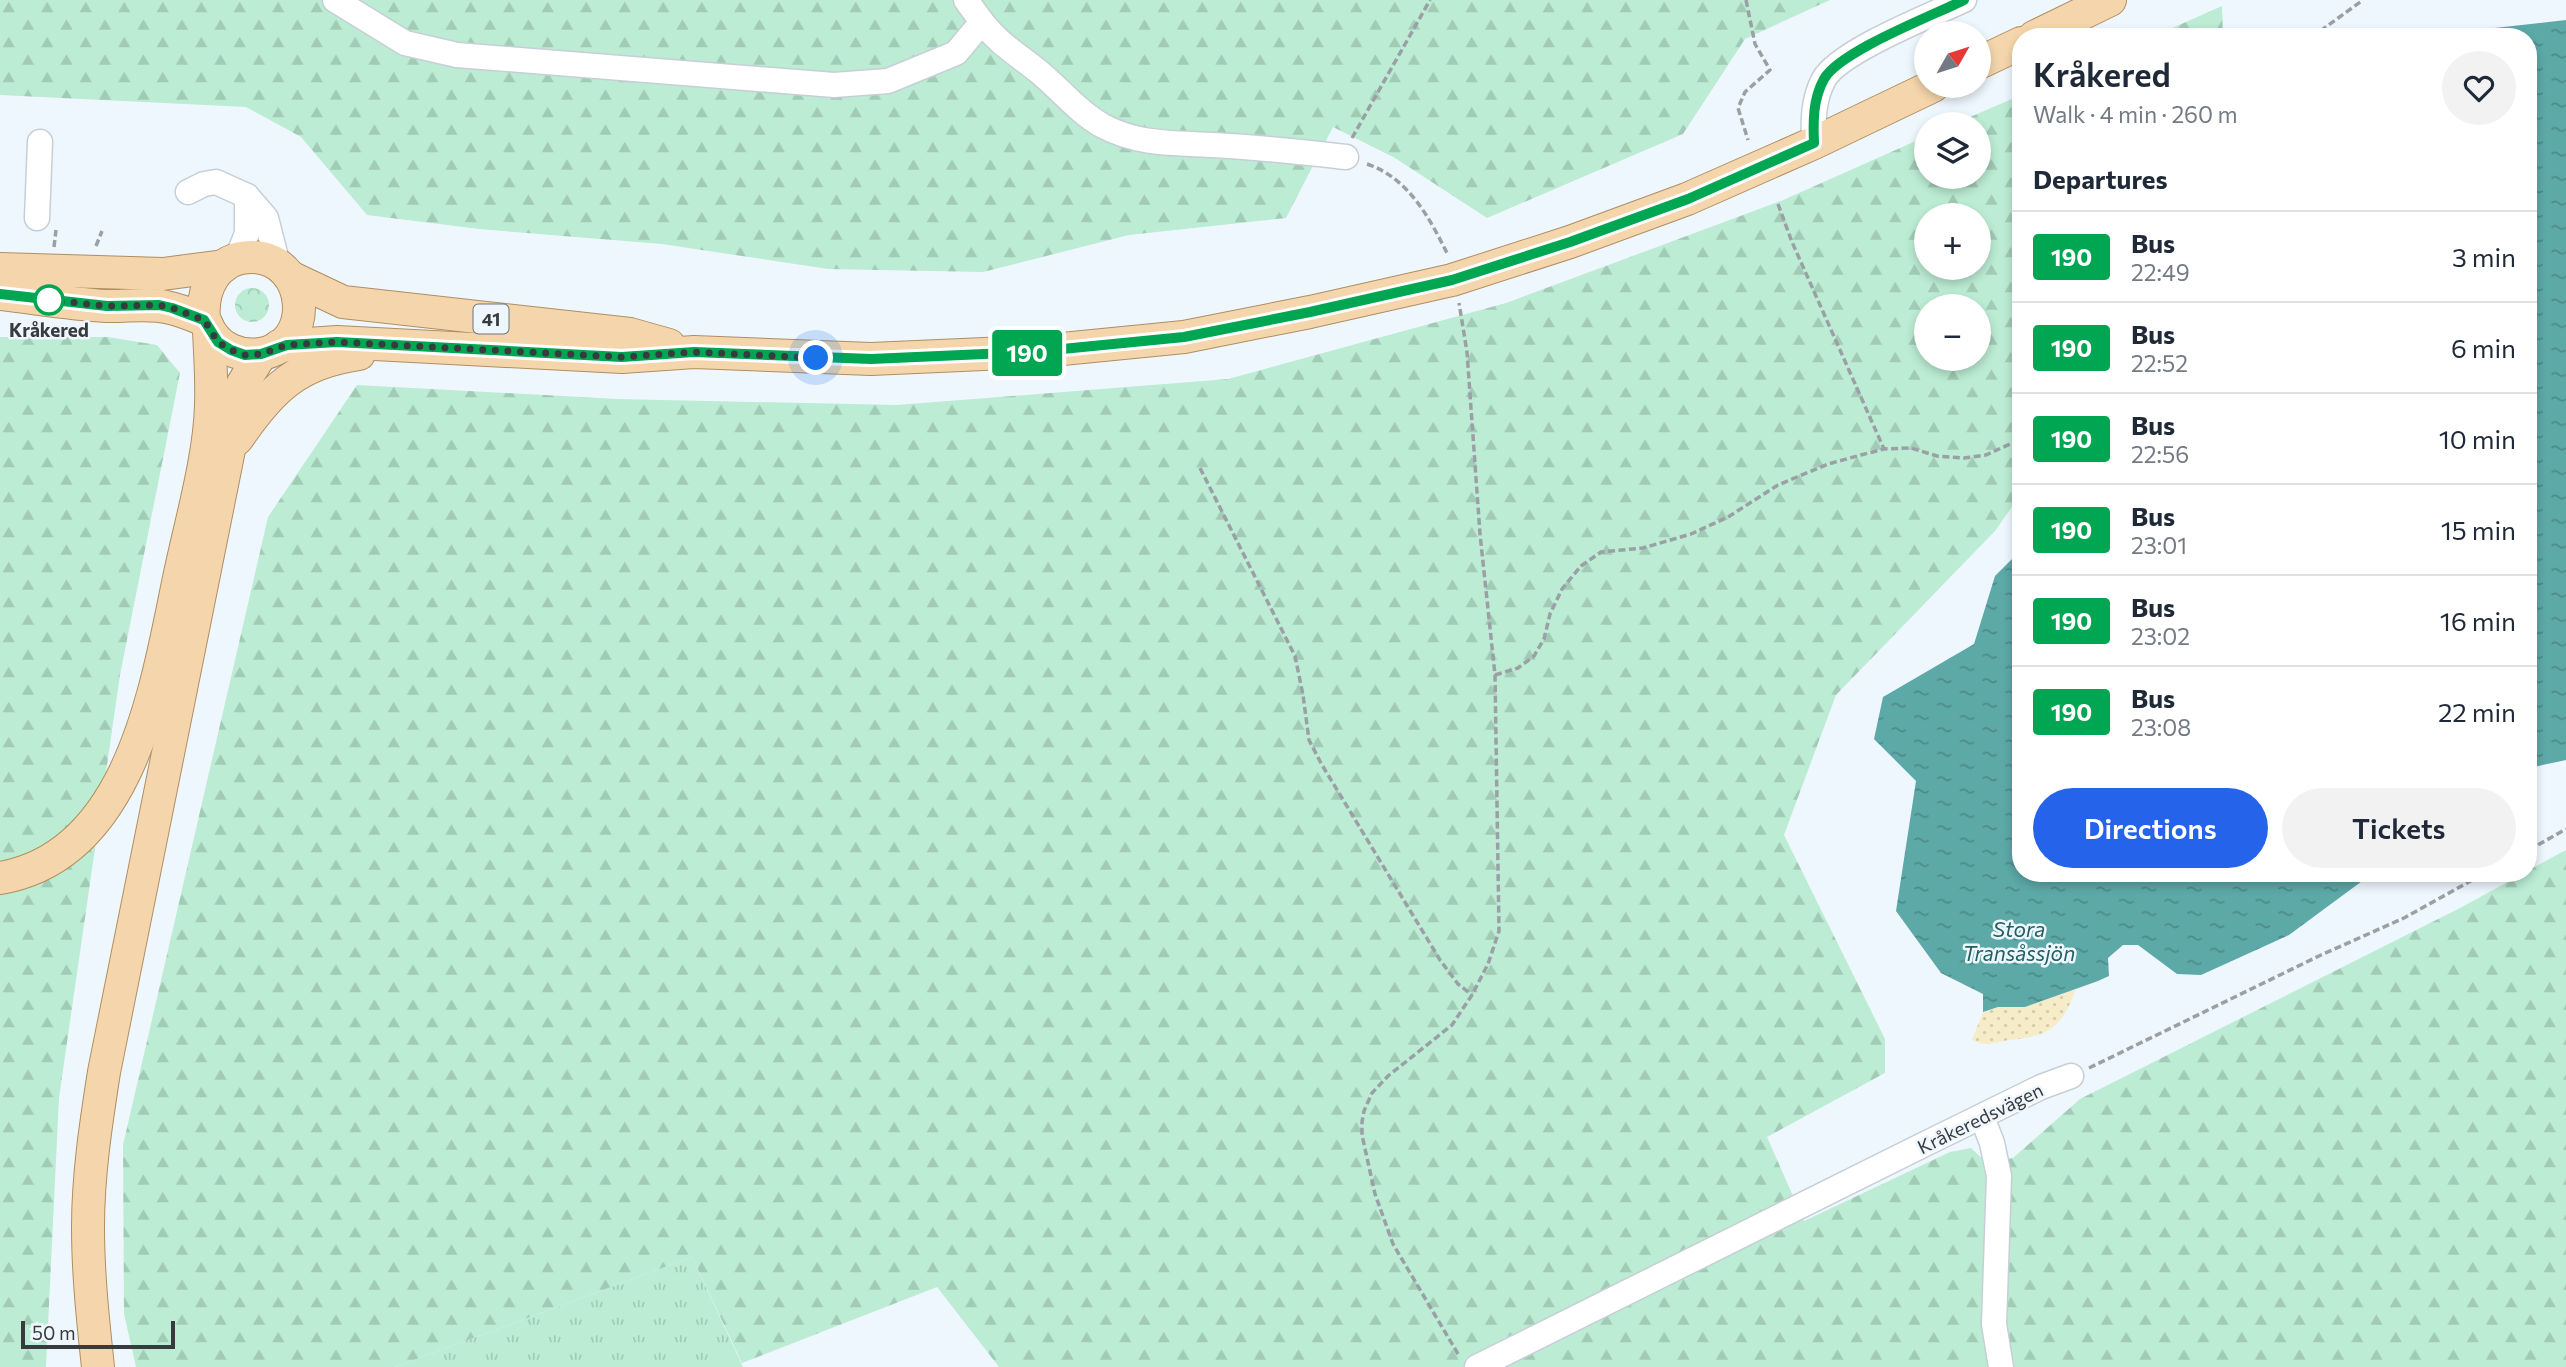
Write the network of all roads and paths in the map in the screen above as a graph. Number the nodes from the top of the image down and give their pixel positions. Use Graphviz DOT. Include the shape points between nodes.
graph roads {
  1 [pos="335,0"];
  2 [pos="966,0"];
  3 [pos="1430,0"];
  4 [pos="1746,0"];
  5 [pos="1964,0"];
  6 [pos="2110,0"];
  7 [pos="2363,0"];
  8 [pos="982,22"];
  9 [pos="2052,28"];
  10 [pos="2324,28"];
  11 [pos="2012,47"];
  12 [pos="1992,57"];
  13 [pos="1914,95"];
  14 [pos="1748,140"];
  15 [pos="40,142"];
  16 [pos="1814,143"];
  17 [pos="1346,157"];
  18 [pos="1373,166"];
  19 [pos="188,192"];
  20 [pos="247,196"];
  21 [pos="1778,204"];
  22 [pos="47,220"];
  23 [pos="102,231"];
  24 [pos="53,253"];
  25 [pos="96,255"];
  26 [pos="230,262"];
  27 [pos="0,269"];
  28 [pos="284,271"];
  29 [pos="1452,280"];
  30 [pos="0,294"];
  31 [pos="207,325"];
  32 [pos="409,347"];
  33 [pos="270,350"];
  34 [pos="694,352"];
  35 [pos="2012,443"];
  36 [pos="231,449"];
  37 [pos="1884,449"];
  38 [pos="1200,468"];
  39 [pos="1495,675"];
  40 [pos="2566,829"];
  41 [pos="2537,845"];
  42 [pos="0,878"];
  43 [pos="2470,882"];
  44 [pos="1472,995"];
  45 [pos="2071,1076"];
  46 [pos="1982,1117"];
  47 [pos="1469,1362"];
  48 [pos="98,1367"];
  49 [pos="2001,1367"];
  1 -- 8 [label="street" via="405,43 457,55 834,85 888,81 956,53"];
  2 -- 8 [label="street"];
  3 -- 17 [label="path" via="1348,145"];
  4 -- 14 [label="path" via="1755,44 1770,70 1745,92 1738,108"];
  5 -- 16 [label="street" via="1834,66 1816,101"];
  6 -- 9 [label="main road"];
  7 -- 10 [label="path"];
  8 -- 17 [label="street" via="997,41 1040,72 1070,102 1127,137 1158,144"];
  11 -- 12 [label="main road"];
  13 -- 16 [label="main road, 41"];
  15 -- 22 [label="street"];
  16 -- 29 [label="main road, 41" via="1688,199"];
  18 -- 29 [label="path" via="1416,198 1429,216 1449,257"];
  19 -- 20 [label="street" via="216,182"];
  20 -- 26 [label="street" via="247,233"];
  20 -- 28 [label="street" via="266,218"];
  21 -- 37 [label="path"];
  22 -- 24 [label="path"];
  23 -- 25 [label="path"];
  26 -- 27 [label="main road, 41" via="163,274"];
  26 -- 28 [label="main road, 41" via="265,259"];
  26 -- 31 [label="main road" via="212,276 205,290"];
  28 -- 33 [label="main road" via="298,290 298,321 291,335"];
  28 -- 34 [label="main road, 41" via="343,302 630,334"];
  29 -- 34 [label="main road, 41" via="1184,337 1032,352 871,359"];
  29 -- 39 [label="path" via="1467,352"];
  30 -- 31 [label="main road, 41" via="107,306 159,305"];
  31 -- 33 [label="main road, 41" via="218,342 231,350 245,355"];
  31 -- 42 [label="main road" via="211,407 204,460 144,729 124,772 85,833 39,867"];
  32 -- 33 [label="main road, 41" via="337,342"];
  32 -- 34 [label="main road, 41" via="622,357"];
  32 -- 36 [label="main road" via="322,363 297,375 274,391"];
  33 -- 36 [label="main road" via="242,385"];
  35 -- 37 [label="path" via="1986,455 1964,458"];
  36 -- 48 [label="main road" via="126,953 96,1125 88,1227"];
  37 -- 39 [label="path" via="1828,464 1778,485 1691,534 1643,548 1601,552 1581,566 1562,589 1534,656"];
  38 -- 44 [label="path" via="1295,656 1309,740 1440,960"];
  39 -- 44 [label="path" via="1499,931"];
  40 -- 41 [label="path"];
  43 -- 45 [label="path" via="2404,918"];
  44 -- 47 [label="path" via="1452,1025 1372,1093 1363,1111 1362,1135 1375,1194 1393,1244"];
  45 -- 46 [label="street, Kråkeredsvägen"];
  46 -- 47 [label="street, Kråkeredsvägen"];
  46 -- 49 [label="street" via="1998,1176 1994,1324"];
}
